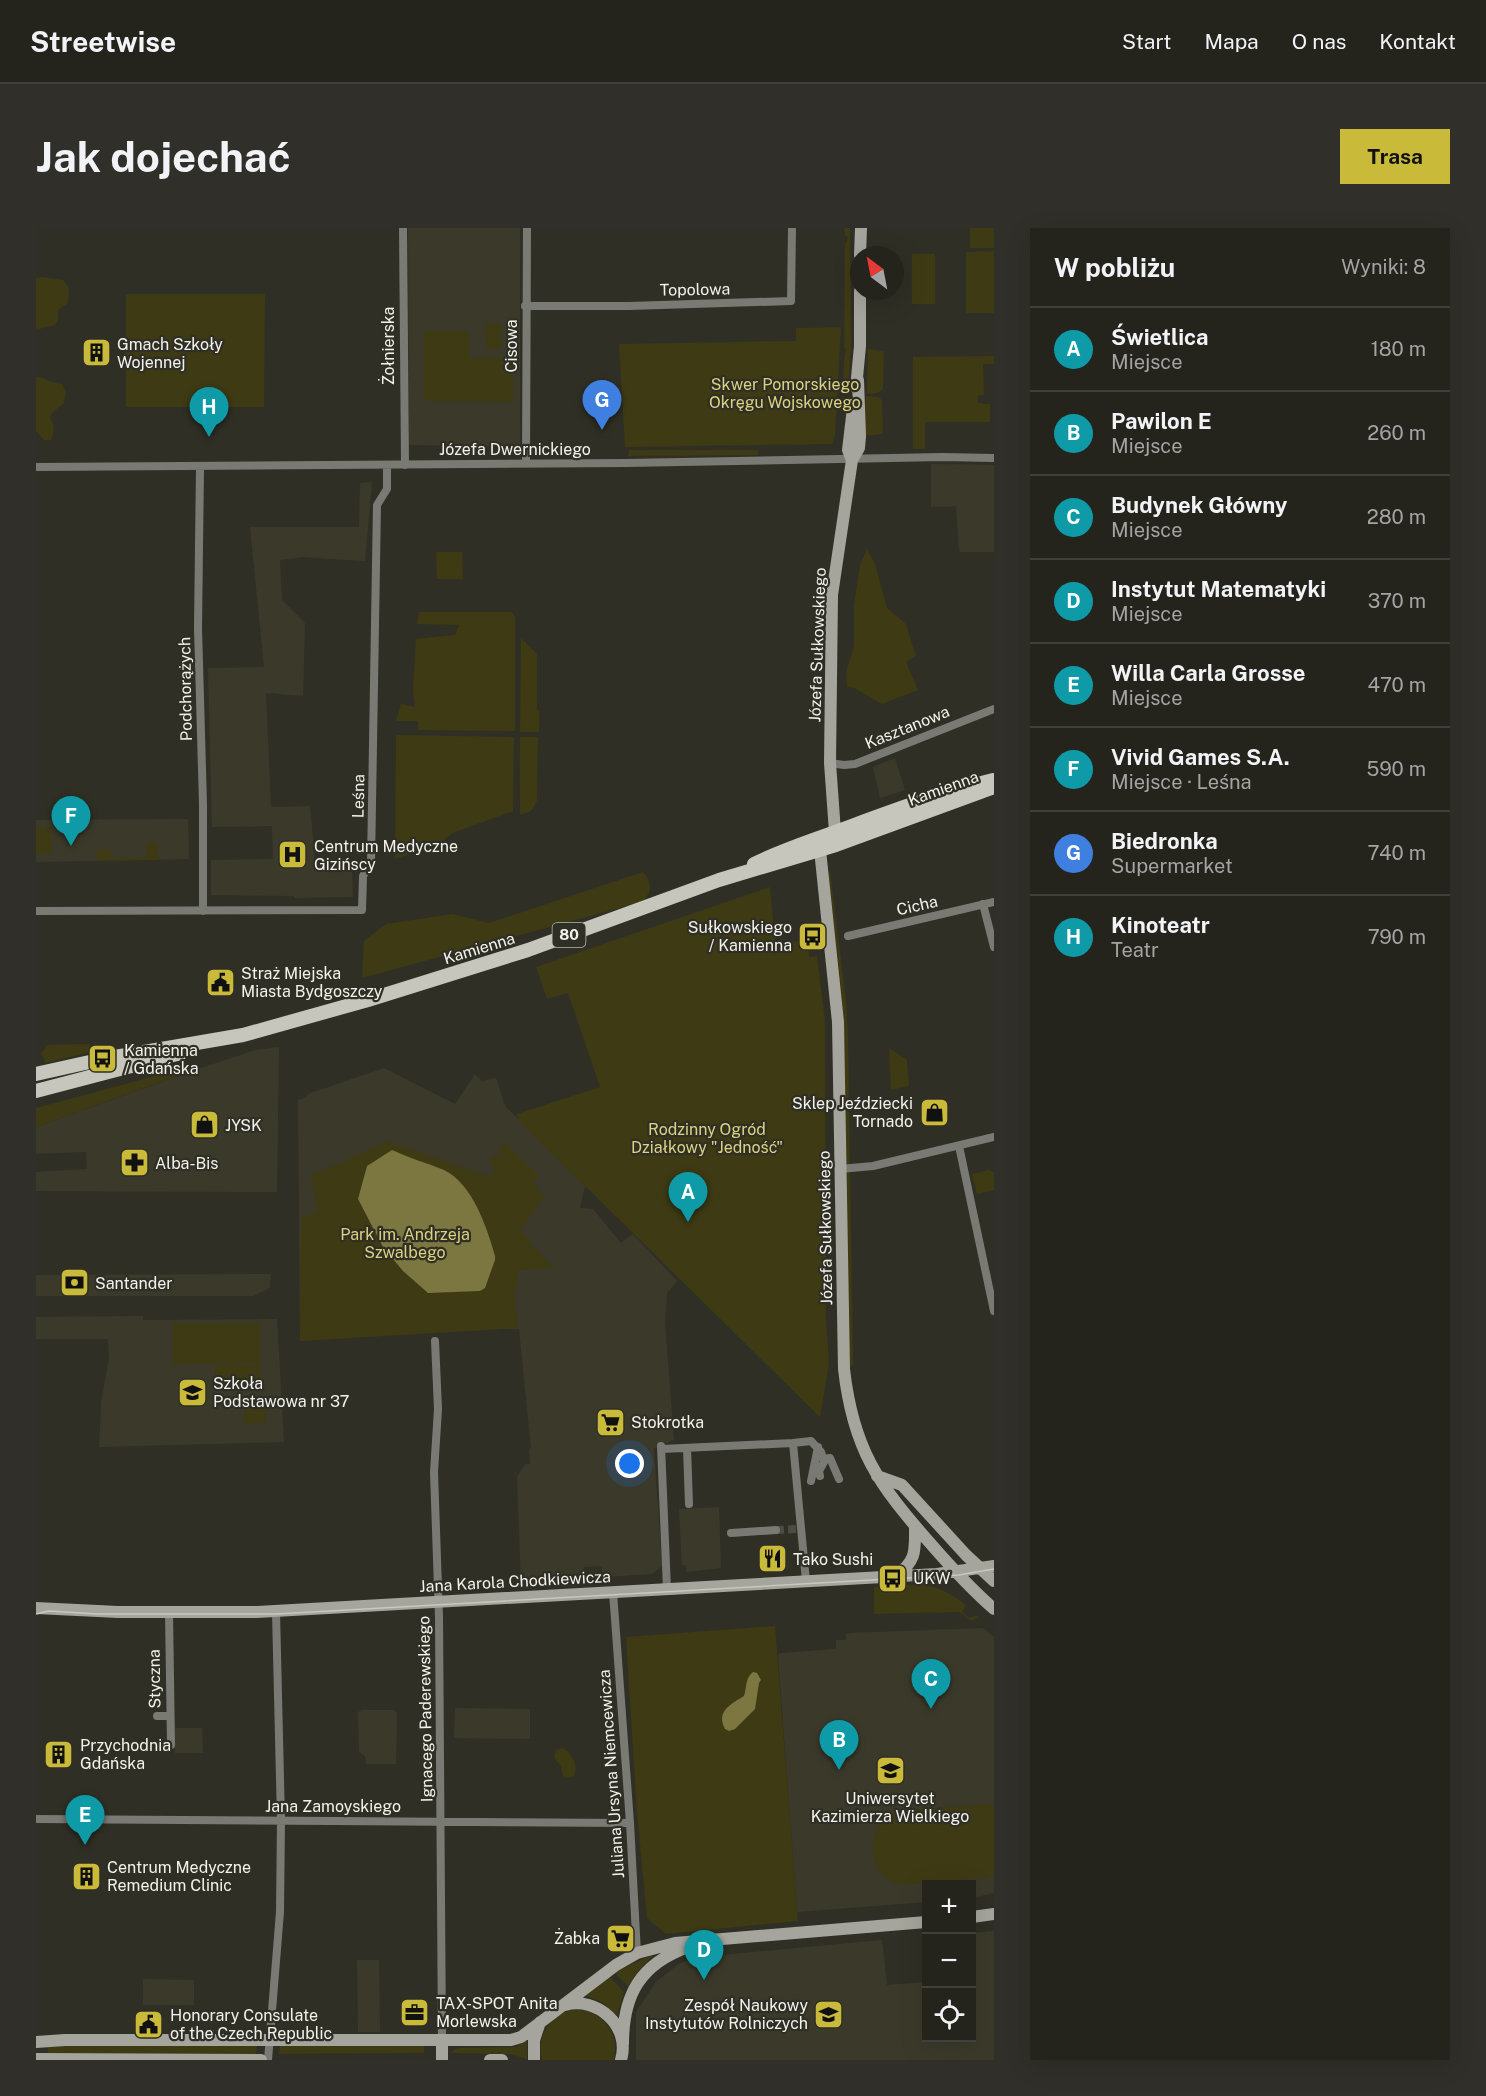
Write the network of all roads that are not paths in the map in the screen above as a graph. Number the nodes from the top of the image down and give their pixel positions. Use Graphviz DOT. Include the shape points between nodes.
graph roads {
  1 [pos="403,228"];
  2 [pos="527,228"];
  3 [pos="792,228"];
  4 [pos="860,300"];
  5 [pos="525,306"];
  6 [pos="994,458"];
  7 [pos="852,460"];
  8 [pos="526,463"];
  9 [pos="387,465"];
  10 [pos="405,465"];
  11 [pos="200,466"];
  12 [pos="36,467"];
  13 [pos="994,709"];
  14 [pos="830,763"];
  15 [pos="994,780"];
  16 [pos="994,787"];
  17 [pos="836,839"];
  18 [pos="819,843"];
  19 [pos="994,902"];
  20 [pos="983,904"];
  21 [pos="36,911"];
  22 [pos="203,911"];
  23 [pos="848,936"];
  24 [pos="994,947"];
  25 [pos="243,1035"];
  26 [pos="37,1072"];
  27 [pos="36,1091"];
  28 [pos="994,1137"];
  29 [pos="959,1146"];
  30 [pos="840,1169"];
  31 [pos="994,1311"];
  32 [pos="435,1341"];
  33 [pos="794,1443"];
  34 [pos="818,1447"];
  35 [pos="687,1448"];
  36 [pos="823,1459"];
  37 [pos="820,1476"];
  38 [pos="877,1476"];
  39 [pos="839,1479"];
  40 [pos="811,1481"];
  41 [pos="689,1504"];
  42 [pos="915,1526"];
  43 [pos="776,1530"];
  44 [pos="731,1533"];
  45 [pos="994,1566"];
  46 [pos="980,1569"];
  47 [pos="957,1572"];
  48 [pos="896,1576"];
  49 [pos="806,1581"];
  50 [pos="994,1581"];
  51 [pos="667,1589"];
  52 [pos="613,1592"];
  53 [pos="439,1602"];
  54 [pos="36,1608"];
  55 [pos="994,1609"];
  56 [pos="168,1612"];
  57 [pos="276,1612"];
  58 [pos="157,1716"];
  59 [pos="170,1716"];
  60 [pos="171,1745"];
  61 [pos="36,1819"];
  62 [pos="280,1820"];
  63 [pos="442,1820"];
  64 [pos="630,1823"];
  65 [pos="994,1914"];
  66 [pos="976,1916"];
  67 [pos="922,1922"];
  68 [pos="700,1942"];
  69 [pos="637,1953"];
  70 [pos="561,2006"];
  71 [pos="541,2021"];
  72 [pos="270,2040"];
  73 [pos="442,2041"];
  74 [pos="36,2042"];
  75 [pos="622,2055"];
  76 [pos="36,2059"];
  77 [pos="261,2060"];
  78 [pos="268,2060"];
  79 [pos="442,2060"];
  80 [pos="490,2060"];
  81 [pos="502,2060"];
  82 [pos="534,2060"];
  1 -- 10 [label="street, Żołnierska"];
  2 -- 5 [label="street, Cisowa"];
  3 -- 5 [label="street, Topolowa" via="791,302"];
  4 -- 7 [label="street, Józefa Sułkowskiego" via="860,436"];
  5 -- 8 [label="street, Cisowa"];
  6 -- 7 [label="street, Józefa Dwernickiego"];
  7 -- 8 [label="street, Józefa Dwernickiego"];
  7 -- 14 [label="street, Józefa Sułkowskiego" via="832,595"];
  8 -- 10 [label="street, Józefa Dwernickiego"];
  9 -- 10 [label="street, Józefa Dwernickiego"];
  9 -- 11 [label="street, Józefa Dwernickiego"];
  9 -- 22 [label="street, Leśna" via="387,489 377,505 371,863 363,876 363,910"];
  11 -- 12 [label="street, Józefa Dwernickiego"];
  11 -- 22 [label="street, Podchorążych" via="198,628"];
  13 -- 14 [label="street, Kasztanowa" via="855,764"];
  14 -- 17 [label="street, Józefa Sułkowskiego"];
  15 -- 17 [label="main road, Kamienna / 80" via="857,823"];
  16 -- 17 [label="main road, Kamienna / 80"];
  17 -- 18 [label="main road, 80"];
  18 -- 25 [label="main road, Kamienna / 80" via="789,861 719,880 528,950"];
  18 -- 30 [label="street, Józefa Sułkowskiego" via="838,1022"];
  19 -- 20 [label="street, Cicha"];
  20 -- 23 [label="street, Cicha"];
  20 -- 24 [label="street"];
  21 -- 22 [label="street, Leśna"];
  25 -- 26 [label="main road, Kamienna / 80"];
  25 -- 27 [label="main road, Kamienna / 80"];
  28 -- 29 [label="street"];
  29 -- 30 [label="street" via="873,1166"];
  29 -- 31 [label="street"];
  30 -- 38 [label="street, Józefa Sułkowskiego" via="846,1391 861,1446"];
  32 -- 53 [label="street, Ignacego Paderewskiego" via="438,1419 434,1472"];
  33 -- 34 [label="street" via="811,1441"];
  33 -- 35 [label="street"];
  33 -- 49 [label="street"];
  34 -- 36 [label="street"];
  34 -- 40 [label="street"];
  35 -- 41 [label="street"];
  35 -- 51 [label="street" via="661,1446"];
  36 -- 37 [label="street"];
  36 -- 39 [label="street" via="830,1458"];
  38 -- 42 [label="street, Józefa Sułkowskiego"];
  38 -- 46 [label="street" via="902,1485"];
  42 -- 47 [label="street, Józefa Sułkowskiego"];
  42 -- 48 [label="street" via="914,1555"];
  43 -- 44 [label="street"];
  45 -- 46 [label="street, Jana Karola Chodkiewicza"];
  46 -- 47 [label="street, Jana Karola Chodkiewicza"];
  46 -- 50 [label="street"];
  47 -- 48 [label="street, Jana Karola Chodkiewicza"];
  47 -- 55 [label="street, Józefa Sułkowskiego"];
  48 -- 49 [label="street, Jana Karola Chodkiewicza"];
  49 -- 51 [label="street, Jana Karola Chodkiewicza"];
  51 -- 52 [label="street, Jana Karola Chodkiewicza"];
  52 -- 53 [label="street, Jana Karola Chodkiewicza"];
  52 -- 64 [label="street, Juliana Ursyna Niemcewicza"];
  53 -- 57 [label="street, Jana Karola Chodkiewicza"];
  53 -- 63 [label="street, Ignacego Paderewskiego"];
  54 -- 56 [label="street, Jana Karola Chodkiewicza"];
  56 -- 57 [label="street, Jana Karola Chodkiewicza"];
  56 -- 59 [label="street, Styczna"];
  57 -- 62 [label="street"];
  58 -- 59 [label="street"];
  59 -- 60 [label="street, Styczna"];
  61 -- 62 [label="street, Jana Zamoyskiego"];
  62 -- 63 [label="street, Jana Zamoyskiego"];
  62 -- 72 [label="street" via="280,1912"];
  63 -- 64 [label="street, Jana Zamoyskiego"];
  63 -- 73 [label="street, Ignacego Paderewskiego"];
  64 -- 69 [label="street, Juliana Ursyna Niemcewicza"];
  65 -- 66 [label="street"];
  67 -- 68 [label="street"];
  68 -- 69 [label="street"];
  68 -- 75 [label="street" via="670,1953 638,1982 624,2013"];
  69 -- 70 [label="street"];
  70 -- 71 [label="street"];
  70 -- 75 [label="street" via="585,2003 603,2011 615,2024"];
  71 -- 73 [label="street" via="511,2040"];
  71 -- 82 [label="street" via="534,2040"];
  72 -- 73 [label="street"];
  72 -- 74 [label="street"];
  72 -- 78 [label="street"];
  73 -- 79 [label="street"];
  76 -- 77 [label="street"];
  80 -- 81 [label="street"];
}
